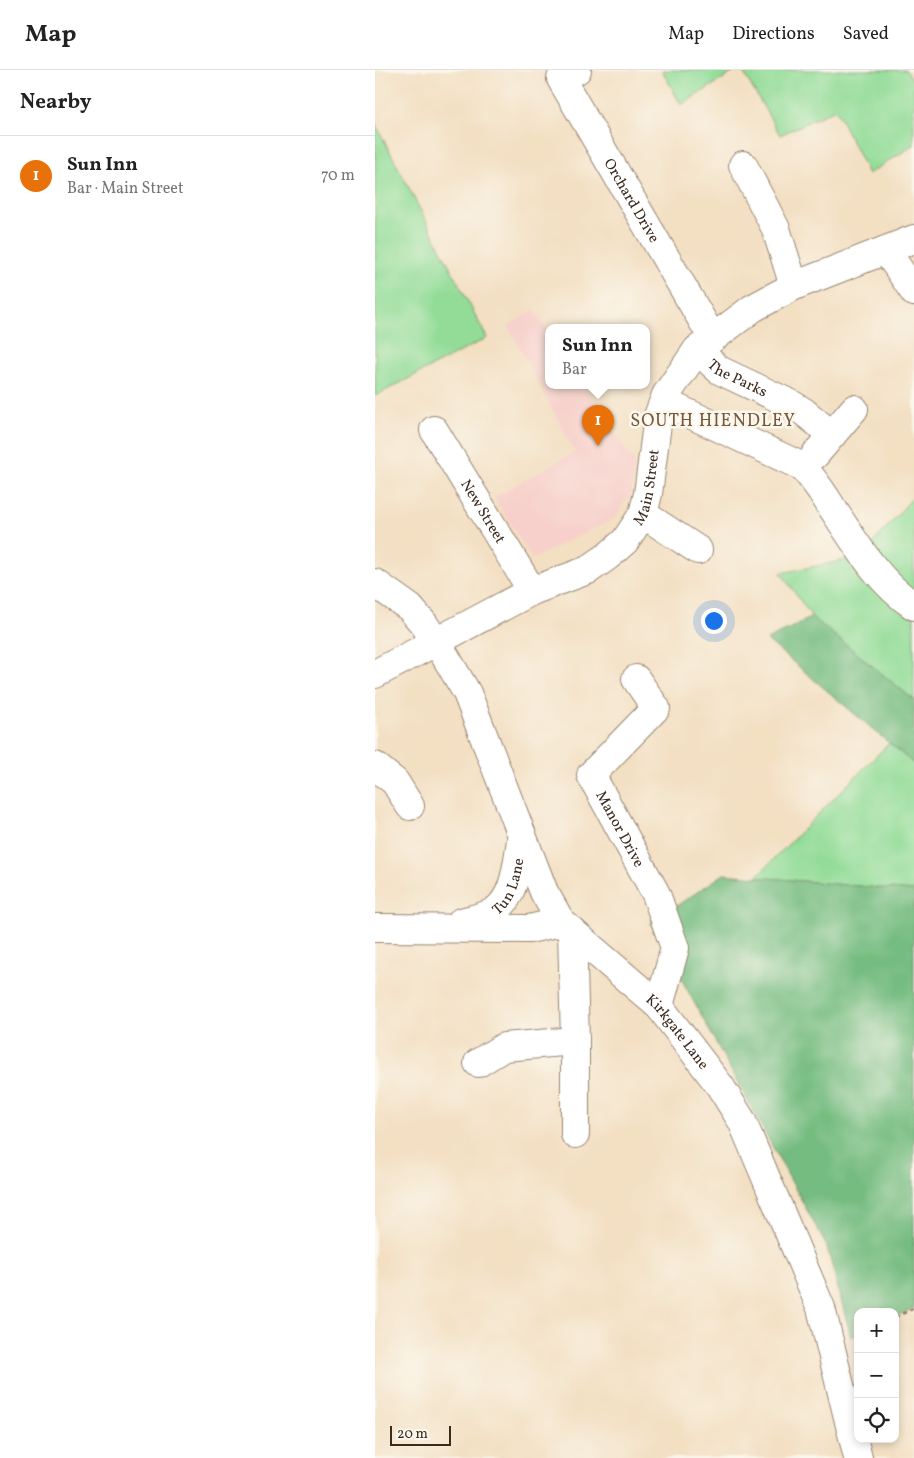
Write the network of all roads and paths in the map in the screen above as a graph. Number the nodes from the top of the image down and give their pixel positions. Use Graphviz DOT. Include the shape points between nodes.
graph roads {
  1 [pos="577,70"];
  2 [pos="743,165"];
  3 [pos="914,239"];
  4 [pos="886,250"];
  5 [pos="794,286"];
  6 [pos="914,292"];
  7 [pos="705,343"];
  8 [pos="664,402"];
  9 [pos="854,409"];
  10 [pos="434,430"];
  11 [pos="643,514"];
  12 [pos="698,550"];
  13 [pos="375,583"];
  14 [pos="532,591"];
  15 [pos="914,606"];
  16 [pos="436,641"];
  17 [pos="375,674"];
  18 [pos="636,679"];
  19 [pos="375,766"];
  20 [pos="410,806"];
  21 [pos="522,835"];
  22 [pos="566,927"];
  23 [pos="375,928"];
  24 [pos="443,929"];
  25 [pos="659,1006"];
  26 [pos="575,1041"];
  27 [pos="478,1063"];
  28 [pos="575,1134"];
  29 [pos="914,1308"];
  30 [pos="899,1315"];
  31 [pos="858,1458"];
  1 -- 7 [label="street, Orchard Drive" via="561,79"];
  2 -- 5 [label="street" via="776,229"];
  3 -- 4 [label="street, Main Street"];
  4 -- 5 [label="street, Main Street"];
  4 -- 6 [label="street"];
  5 -- 7 [label="street, Main Street" via="753,308"];
  7 -- 8 [label="street, Main Street" via="678,377"];
  7 -- 9 [label="street, The Parks" via="719,370 804,412 824,445"];
  8 -- 11 [label="street, Main Street" via="658,416"];
  8 -- 15 [label="street" via="801,466 819,487 871,566"];
  10 -- 14 [label="street, New Street"];
  11 -- 12 [label="street"];
  11 -- 14 [label="street, Main Street" via="625,541 588,570"];
  13 -- 16 [label="street, Kirkgate Lane" via="410,608"];
  14 -- 16 [label="street, Main Street"];
  16 -- 17 [label="street, Main Street"];
  16 -- 21 [label="street, Kirkgate Lane" via="467,694"];
  18 -- 25 [label="street, Manor Drive" via="656,708 591,775 656,894 675,948"];
  19 -- 20 [label="street" via="395,782"];
  21 -- 22 [label="street, Kirkgate Lane" via="544,892"];
  21 -- 24 [label="street, Tun Lane" via="507,898 494,912"];
  22 -- 24 [label="street, Tun Lane"];
  22 -- 25 [label="street, Kirkgate Lane"];
  22 -- 26 [label="street"];
  23 -- 24 [label="street, Tun Lane"];
  25 -- 31 [label="street, Kirkgate Lane" via="720,1086 742,1121 821,1308"];
  26 -- 27 [label="street" via="504,1047"];
  26 -- 28 [label="street"];
  29 -- 30 [label="path"];
}
